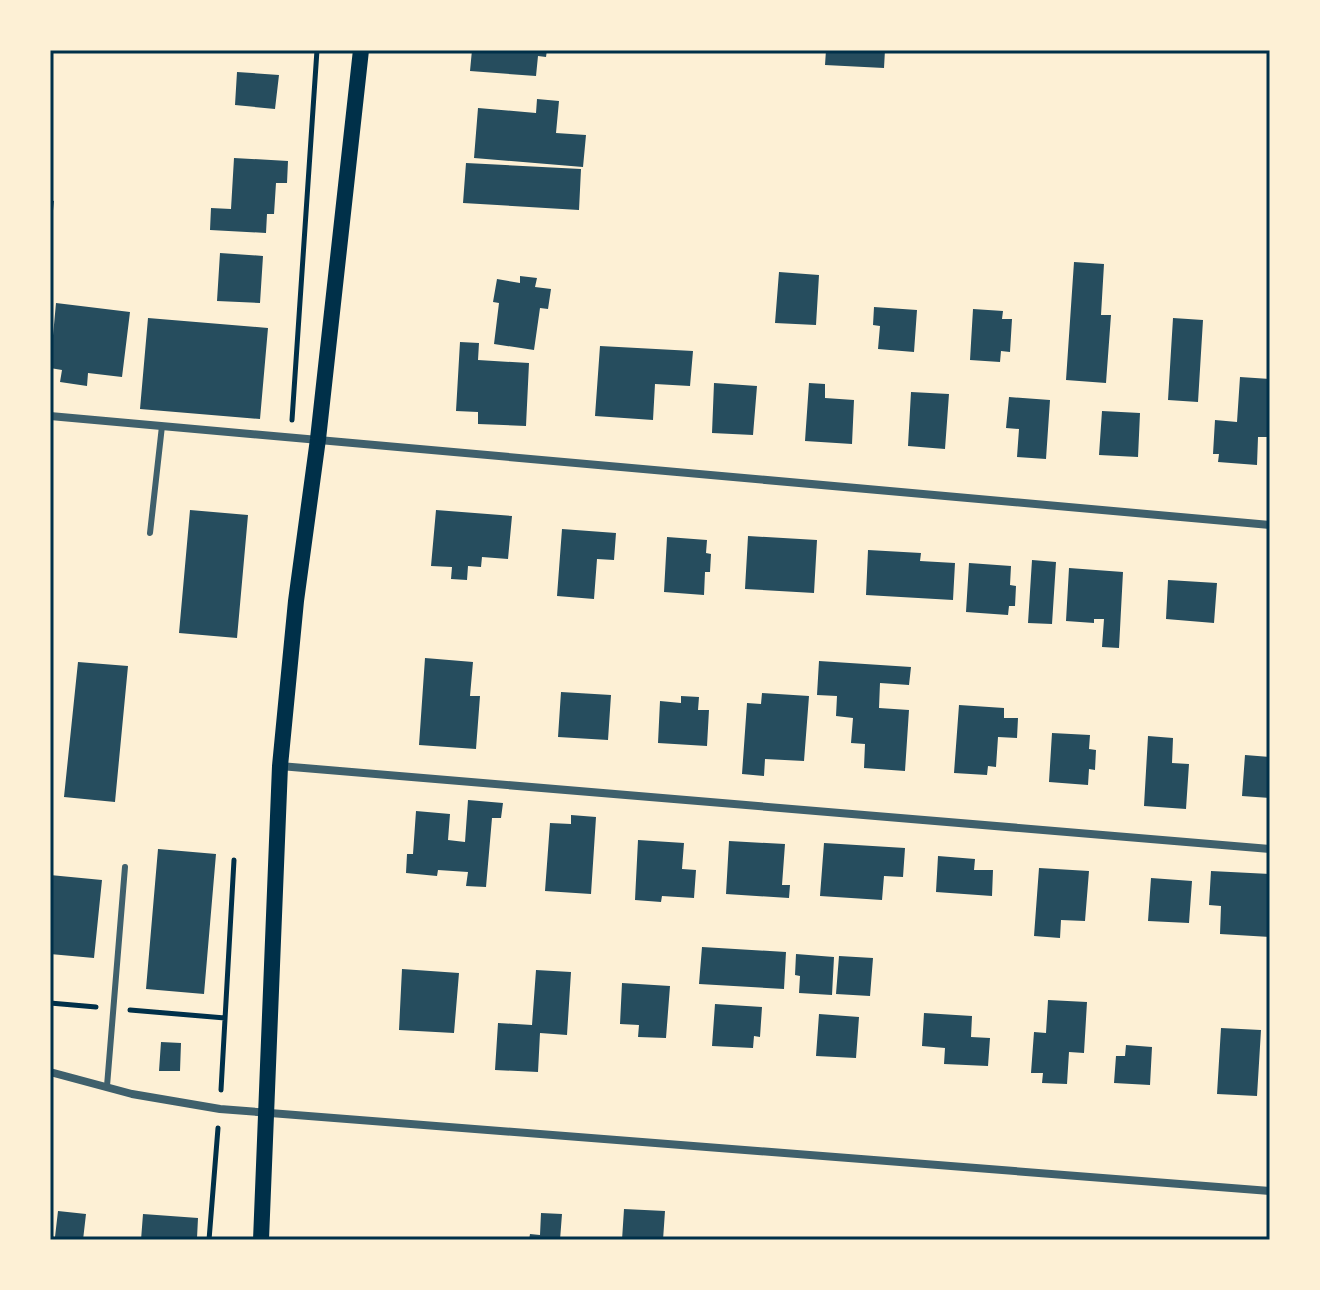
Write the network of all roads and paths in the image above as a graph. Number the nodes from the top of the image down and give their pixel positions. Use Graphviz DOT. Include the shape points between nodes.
graph roads {
  1 [pos="317,50"];
  2 [pos="361,50"];
  3 [pos="50,416"];
  4 [pos="162,426"];
  5 [pos="291,438"];
  6 [pos="318,439"];
  7 [pos="1270,525"];
  8 [pos="150,533"];
  9 [pos="280,766"];
  10 [pos="1270,849"];
  11 [pos="234,860"];
  12 [pos="125,867"];
  13 [pos="50,1003"];
  14 [pos="114,1009"];
  15 [pos="225,1018"];
  16 [pos="50,1072"];
  17 [pos="107,1086"];
  18 [pos="220,1109"];
  19 [pos="268,1111"];
  20 [pos="1270,1191"];
  21 [pos="209,1240"];
  22 [pos="261,1240"];
  1 -- 5 [label="path"];
  2 -- 6 [label="main road"];
  3 -- 4 [label="street"];
  4 -- 5 [label="street"];
  4 -- 8 [label="lane"];
  5 -- 6 [label="street"];
  6 -- 7 [label="street"];
  6 -- 9 [label="main road"];
  9 -- 10 [label="street"];
  9 -- 19 [label="main road"];
  11 -- 15 [label="path"];
  12 -- 14 [label="lane"];
  13 -- 14 [label="path"];
  14 -- 15 [label="path"];
  14 -- 17 [label="lane"];
  15 -- 18 [label="path"];
  16 -- 17 [label="street"];
  17 -- 18 [label="street"];
  18 -- 19 [label="street"];
  18 -- 21 [label="path"];
  19 -- 20 [label="street"];
  19 -- 22 [label="main road"];
}
